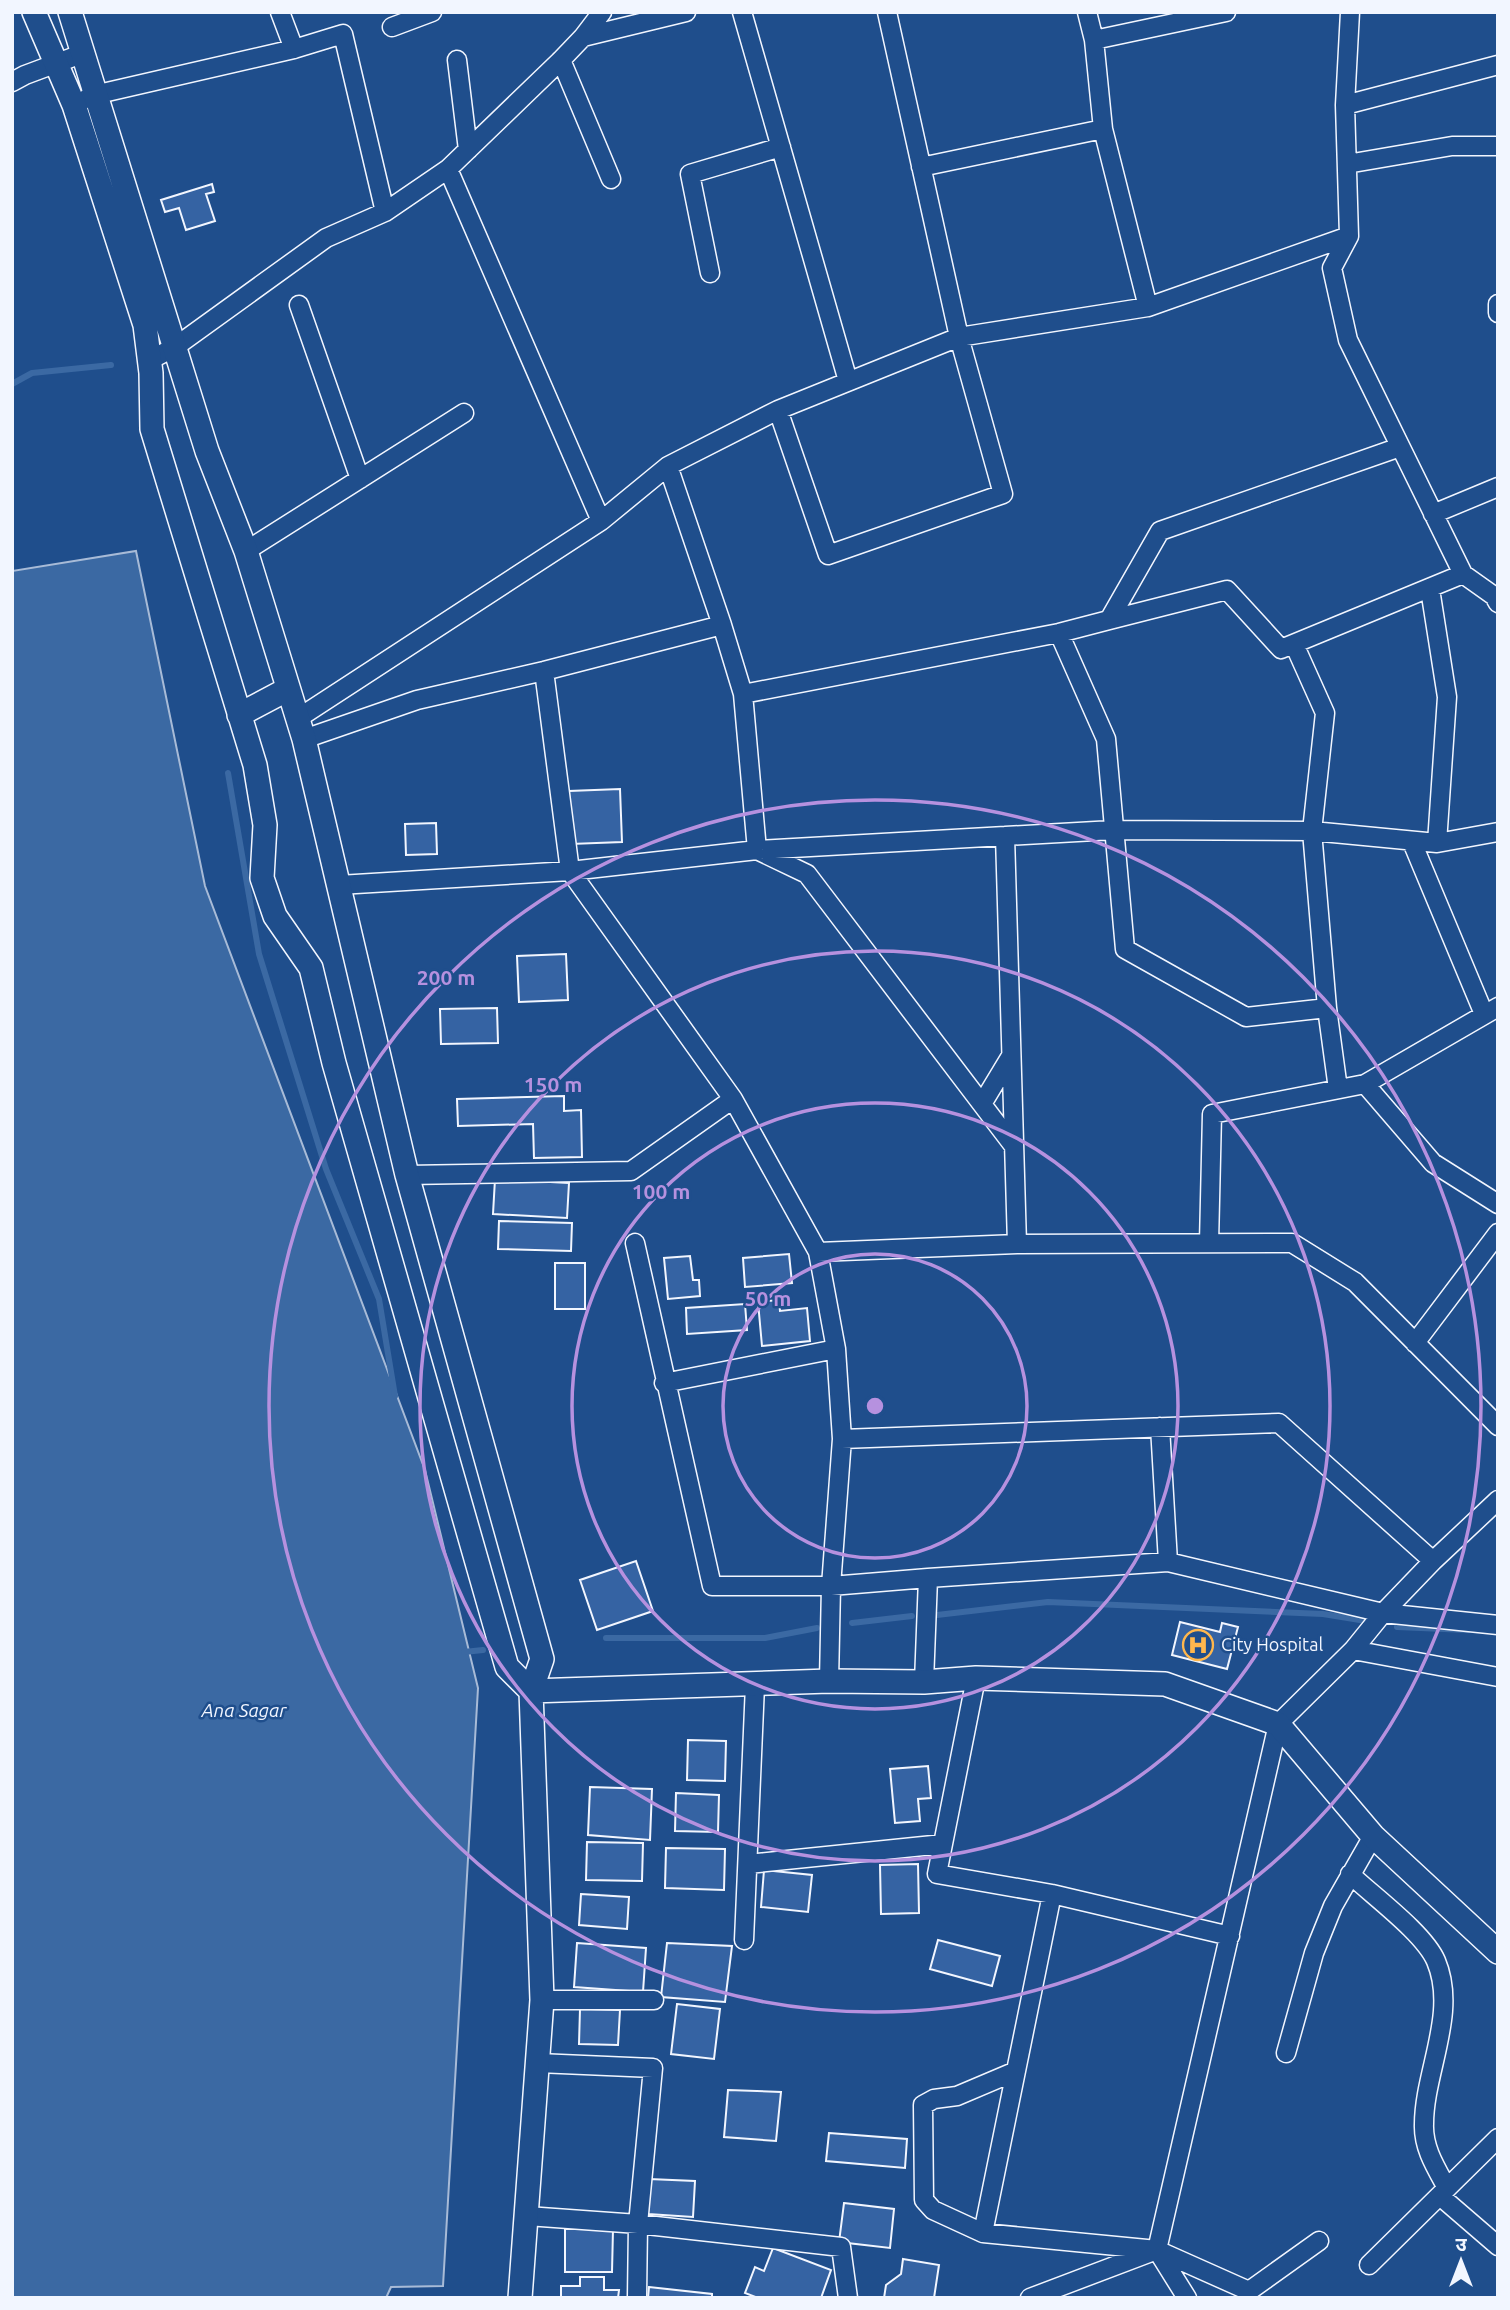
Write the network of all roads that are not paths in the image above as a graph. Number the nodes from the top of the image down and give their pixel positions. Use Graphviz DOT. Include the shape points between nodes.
graph roads {
  1 [pos="34,12"];
  2 [pos="70,12"];
  3 [pos="280,12"];
  4 [pos="432,12"];
  5 [pos="602,12"];
  6 [pos="686,12"];
  7 [pos="743,12"];
  8 [pos="887,12"];
  9 [pos="1087,12"];
  10 [pos="1226,12"];
  11 [pos="1350,12"];
  12 [pos="392,27"];
  13 [pos="583,37"];
  14 [pos="1094,40"];
  15 [pos="294,49"];
  16 [pos="84,53"];
  17 [pos="457,60"];
  18 [pos="561,60"];
  19 [pos="56,64"];
  20 [pos="1498,65"];
  21 [pos="12,82"];
  22 [pos="84,100"];
  23 [pos="1345,105"];
  24 [pos="1103,130"];
  25 [pos="781,146"];
  26 [pos="1498,146"];
  27 [pos="468,150"];
  28 [pos="1347,164"];
  29 [pos="921,167"];
  30 [pos="448,169"];
  31 [pos="611,179"];
  32 [pos="385,212"];
  33 [pos="1349,236"];
  34 [pos="1315,248"];
  35 [pos="1332,268"];
  36 [pos="709,273"];
  37 [pos="1498,304"];
  38 [pos="299,305"];
  39 [pos="1148,307"];
  40 [pos="1498,313"];
  41 [pos="959,337"];
  42 [pos="175,347"];
  43 [pos="150,360"];
  44 [pos="848,381"];
  45 [pos="778,410"];
  46 [pos="464,413"];
  47 [pos="1400,447"];
  48 [pos="668,466"];
  49 [pos="360,479"];
  50 [pos="1498,488"];
  51 [pos="1433,514"];
  52 [pos="601,521"];
  53 [pos="246,551"];
  54 [pos="1463,574"];
  55 [pos="1430,589"];
  56 [pos="1497,598"];
  57 [pos="1109,620"];
  58 [pos="722,625"];
  59 [pos="1059,633"];
  60 [pos="1294,644"];
  61 [pos="544,671"];
  62 [pos="288,689"];
  63 [pos="743,694"];
  64 [pos="239,715"];
  65 [pos="301,729"];
  66 [pos="1113,831"];
  67 [pos="1312,831"];
  68 [pos="1498,832"];
  69 [pos="1005,836"];
  70 [pos="1412,842"];
  71 [pos="1437,843"];
  72 [pos="757,850"];
  73 [pos="570,871"];
  74 [pos="339,885"];
  75 [pos="1327,1008"];
  76 [pos="1491,1011"];
  77 [pos="1011,1056"];
  78 [pos="1366,1084"];
  79 [pos="1338,1089"];
  80 [pos="733,1100"];
  81 [pos="982,1104"];
  82 [pos="1013,1145"];
  83 [pos="407,1175"];
  84 [pos="1498,1204"];
  85 [pos="1498,1233"];
  86 [pos="635,1243"];
  87 [pos="1209,1243"];
  88 [pos="1017,1244"];
  89 [pos="818,1252"];
  90 [pos="1415,1343"];
  91 [pos="836,1349"];
  92 [pos="664,1383"];
  93 [pos="1498,1426"];
  94 [pos="1160,1427"];
  95 [pos="842,1438"];
  96 [pos="1498,1500"];
  97 [pos="1433,1561"];
  98 [pos="1168,1562"];
  99 [pos="928,1578"];
  100 [pos="831,1586"];
  101 [pos="1383,1614"];
  102 [pos="532,1622"];
  103 [pos="1498,1625"];
  104 [pos="496,1627"];
  105 [pos="1353,1650"];
  106 [pos="1498,1677"];
  107 [pos="976,1678"];
  108 [pos="829,1681"];
  109 [pos="924,1682"];
  110 [pos="755,1685"];
  111 [pos="531,1691"];
  112 [pos="1279,1724"];
  113 [pos="1373,1836"];
  114 [pos="943,1844"];
  115 [pos="916,1847"];
  116 [pos="748,1864"];
  117 [pos="937,1874"];
  118 [pos="1350,1874"];
  119 [pos="1052,1894"];
  120 [pos="1230,1936"];
  121 [pos="744,1940"];
  122 [pos="1498,1952"];
  123 [pos="542,2000"];
  124 [pos="654,2000"];
  125 [pos="1286,2053"];
  126 [pos="538,2063"];
  127 [pos="1016,2071"];
  128 [pos="1498,2138"];
  129 [pos="1443,2192"];
  130 [pos="527,2216"];
  131 [pos="639,2224"];
  132 [pos="983,2233"];
  133 [pos="1319,2241"];
  134 [pos="1498,2246"];
  135 [pos="1157,2250"];
  136 [pos="1369,2265"];
  137 [pos="520,2298"];
  138 [pos="637,2298"];
  139 [pos="848,2298"];
  140 [pos="1030,2298"];
  141 [pos="1186,2298"];
  1 -- 19 [label="street"];
  2 -- 16 [label="street"];
  3 -- 15 [label="street"];
  4 -- 12 [label="street"];
  5 -- 13 [label="street"];
  6 -- 13 [label="street"];
  7 -- 25 [label="street"];
  8 -- 29 [label="street"];
  9 -- 14 [label="street"];
  10 -- 14 [label="street"];
  11 -- 23 [label="street"];
  13 -- 18 [label="street"];
  14 -- 24 [label="street"];
  15 -- 22 [label="street"];
  15 -- 32 [label="street" via="343,34"];
  16 -- 19 [label="street"];
  16 -- 22 [label="street"];
  17 -- 27 [label="street"];
  18 -- 27 [label="street"];
  18 -- 31 [label="street"];
  19 -- 21 [label="street"];
  19 -- 22 [label="street"];
  20 -- 23 [label="street"];
  22 -- 42 [label="street"];
  22 -- 43 [label="street" via="145,325"];
  23 -- 28 [label="street"];
  24 -- 29 [label="street"];
  24 -- 39 [label="street"];
  25 -- 36 [label="street" via="690,174"];
  25 -- 44 [label="street"];
  26 -- 28 [label="street" via="1452,146"];
  27 -- 30 [label="street"];
  28 -- 33 [label="street"];
  29 -- 41 [label="street"];
  30 -- 32 [label="street"];
  30 -- 52 [label="street"];
  32 -- 42 [label="street" via="326,238"];
  33 -- 34 [label="street"];
  33 -- 35 [label="street"];
  34 -- 35 [label="street"];
  34 -- 39 [label="street"];
  35 -- 47 [label="street" via="1348,340"];
  37 -- 40 [label="street"];
  38 -- 49 [label="street"];
  39 -- 41 [label="street"];
  41 -- 44 [label="street"];
  41 -- 45 [label="street" via="1003,494 828,555"];
  42 -- 43 [label="street"];
  42 -- 53 [label="street" via="207,451"];
  43 -- 64 [label="street" via="152,429"];
  44 -- 45 [label="street"];
  45 -- 48 [label="street"];
  46 -- 49 [label="street"];
  47 -- 51 [label="street"];
  47 -- 57 [label="street" via="1160,531"];
  48 -- 52 [label="street"];
  48 -- 58 [label="street"];
  49 -- 53 [label="street"];
  50 -- 51 [label="street"];
  51 -- 54 [label="street"];
  52 -- 65 [label="street"];
  53 -- 62 [label="street"];
  54 -- 55 [label="street"];
  54 -- 56 [label="street"];
  55 -- 60 [label="street"];
  55 -- 71 [label="street" via="1447,697"];
  57 -- 59 [label="street"];
  57 -- 60 [label="street" via="1227,590 1281,649"];
  58 -- 61 [label="street"];
  58 -- 63 [label="street"];
  59 -- 63 [label="street"];
  59 -- 66 [label="street" via="1106,739"];
  60 -- 67 [label="street" via="1325,713"];
  61 -- 65 [label="street"];
  61 -- 73 [label="street"];
  62 -- 64 [label="street"];
  62 -- 65 [label="street"];
  63 -- 72 [label="street"];
  64 -- 104 [label="street" via="255,765 265,825 262,878 275,916 311,968 334,1063"];
  65 -- 74 [label="street"];
  66 -- 67 [label="street"];
  66 -- 69 [label="street"];
  66 -- 75 [label="street" via="1125,949 1245,1017"];
  67 -- 70 [label="street"];
  67 -- 75 [label="street"];
  68 -- 71 [label="street"];
  69 -- 72 [label="street"];
  69 -- 77 [label="street"];
  70 -- 71 [label="street"];
  70 -- 76 [label="street"];
  72 -- 73 [label="street"];
  72 -- 81 [label="street" via="807,874"];
  73 -- 74 [label="street"];
  73 -- 80 [label="street"];
  74 -- 83 [label="street"];
  75 -- 79 [label="street"];
  76 -- 78 [label="street"];
  77 -- 81 [label="street"];
  77 -- 82 [label="street"];
  78 -- 79 [label="street"];
  78 -- 84 [label="street" via="1433,1163"];
  79 -- 87 [label="street" via="1212,1114"];
  80 -- 83 [label="street" via="631,1171"];
  80 -- 89 [label="street"];
  81 -- 82 [label="street"];
  82 -- 88 [label="street"];
  83 -- 102 [label="street"];
  85 -- 90 [label="street"];
  86 -- 92 [label="street"];
  87 -- 88 [label="street"];
  87 -- 90 [label="street" via="1292,1243 1355,1282"];
  88 -- 89 [label="street"];
  89 -- 91 [label="street"];
  90 -- 93 [label="street"];
  91 -- 92 [label="street"];
  91 -- 95 [label="street"];
  92 -- 100 [label="street" via="712,1586"];
  94 -- 95 [label="street"];
  94 -- 97 [label="street" via="1279,1423"];
  94 -- 98 [label="street"];
  95 -- 100 [label="street"];
  96 -- 97 [label="street"];
  97 -- 101 [label="street"];
  98 -- 99 [label="street"];
  98 -- 101 [label="street"];
  99 -- 100 [label="street"];
  99 -- 109 [label="street"];
  100 -- 108 [label="street"];
  101 -- 103 [label="street"];
  101 -- 105 [label="street"];
  102 -- 104 [label="street"];
  102 -- 111 [label="street" via="542,1659"];
  104 -- 111 [label="street" via="507,1667"];
  105 -- 106 [label="street"];
  105 -- 112 [label="street"];
  107 -- 109 [label="street"];
  107 -- 112 [label="street" via="1166,1684"];
  107 -- 114 [label="street"];
  108 -- 109 [label="street"];
  108 -- 110 [label="street"];
  110 -- 111 [label="street"];
  110 -- 116 [label="street"];
  111 -- 123 [label="street"];
  112 -- 113 [label="street"];
  112 -- 120 [label="street"];
  113 -- 118 [label="street"];
  113 -- 122 [label="street"];
  114 -- 115 [label="street"];
  114 -- 117 [label="street"];
  115 -- 116 [label="street"];
  115 -- 117 [label="street"];
  116 -- 121 [label="street"];
  117 -- 119 [label="street"];
  118 -- 125 [label="street" via="1314,1953"];
  118 -- 129 [label="street" via="1420,1938 1435,1959 1442,1980 1440,2038 1423,2126"];
  119 -- 120 [label="street"];
  119 -- 127 [label="street"];
  120 -- 135 [label="street"];
  123 -- 124 [label="street"];
  123 -- 126 [label="street"];
  126 -- 130 [label="street"];
  126 -- 131 [label="street" via="653,2068"];
  127 -- 132 [label="street"];
  127 -- 132 [label="street" via="923,2105 924,2200 933,2210"];
  128 -- 129 [label="street"];
  129 -- 134 [label="street"];
  129 -- 136 [label="street"];
  130 -- 131 [label="street"];
  130 -- 137 [label="street"];
  131 -- 138 [label="street"];
  131 -- 139 [label="street" via="841,2247"];
  132 -- 135 [label="street"];
  133 -- 135 [label="street" via="1249,2291"];
  135 -- 140 [label="street"];
  135 -- 141 [label="street"];
}
